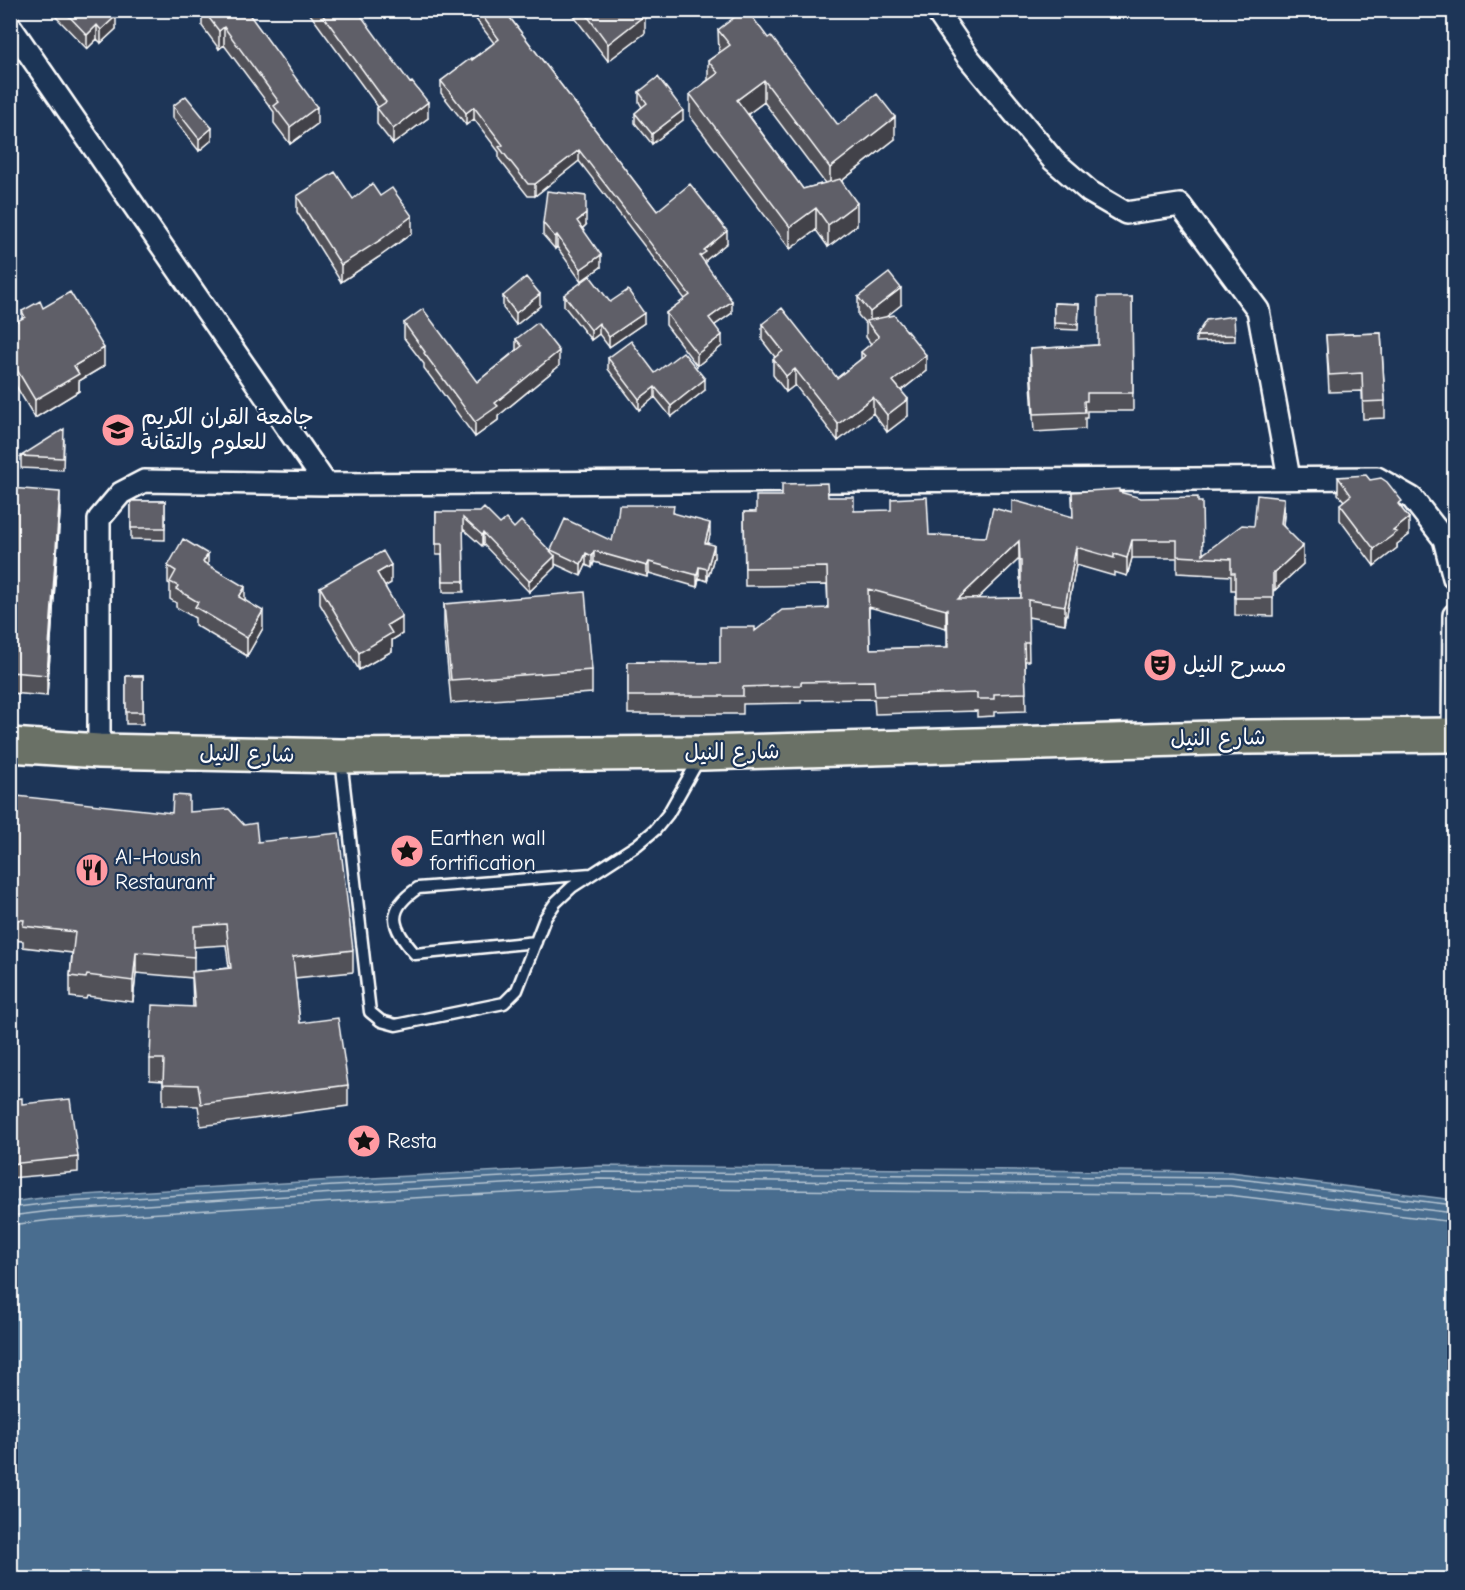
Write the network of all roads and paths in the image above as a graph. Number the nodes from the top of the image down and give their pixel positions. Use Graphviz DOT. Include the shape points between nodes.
graph roads {
  1 [pos="936,10"];
  2 [pos="10,26"];
  3 [pos="1289,478"];
  4 [pos="326,484"];
  5 [pos="1455,578"];
  6 [pos="1455,615"];
  7 [pos="1454,735"];
  8 [pos="10,745"];
  9 [pos="99,751"];
  10 [pos="703,753"];
  11 [pos="341,756"];
  12 [pos="593,874"];
  13 [pos="536,942"];
  1 -- 3 [label="street" via="968,57 1053,160 1090,192 1126,213 1180,205 1258,310"];
  2 -- 4 [label="street"];
  3 -- 4 [label="street"];
  3 -- 5 [label="street" via="1377,478 1412,498 1444,539"];
  4 -- 9 [label="street" via="144,481 121,493 99,519"];
  6 -- 7 [label="street"];
  7 -- 10 [label="main road, شارع النيل"];
  8 -- 9 [label="main road, شارع النيل"];
  9 -- 11 [label="main road, شارع النيل"];
  10 -- 11 [label="main road, شارع النيل"];
  10 -- 12 [label="lane" via="655,830"];
  11 -- 13 [label="lane" via="370,1012 396,1026 504,1003 517,990"];
  12 -- 13 [label="lane" via="556,902"];
  12 -- 13 [label="lane" via="418,888 404,897 396,909 395,923 401,938 415,954"];
}
